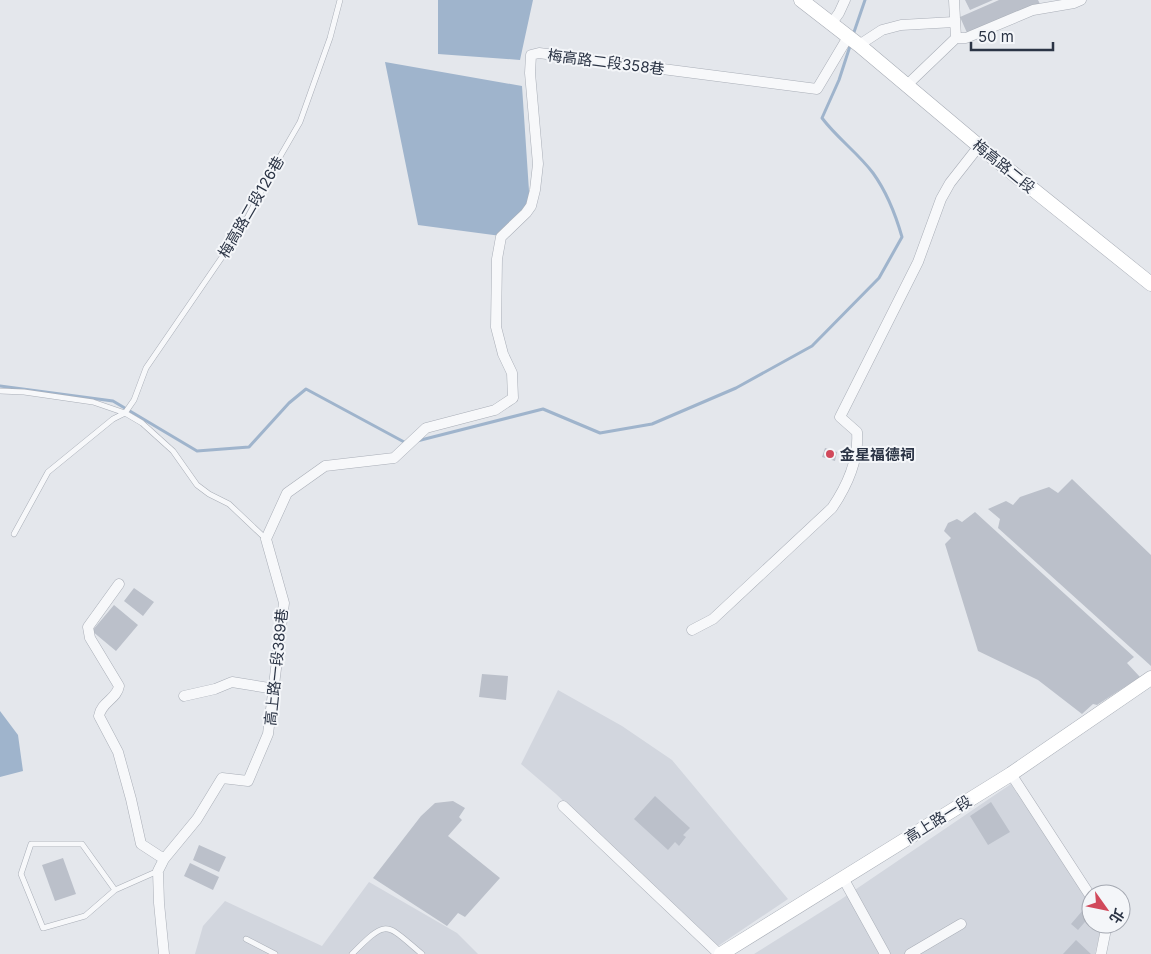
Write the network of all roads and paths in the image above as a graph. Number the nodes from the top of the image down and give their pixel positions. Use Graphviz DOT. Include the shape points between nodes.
graph roads {
  1 [pos="340,0"];
  2 [pos="801,0"];
  3 [pos="845,0"];
  4 [pos="954,0"];
  5 [pos="1076,1"];
  6 [pos="954,22"];
  7 [pos="831,24"];
  8 [pos="956,38"];
  9 [pos="853,41"];
  10 [pos="907,85"];
  11 [pos="979,146"];
  12 [pos="1151,284"];
  13 [pos="0,391"];
  14 [pos="125,412"];
  15 [pos="14,534"];
  16 [pos="266,539"];
  17 [pos="119,584"];
  18 [pos="692,630"];
  19 [pos="1151,678"];
  20 [pos="275,689"];
  21 [pos="184,696"];
  22 [pos="1011,774"];
  23 [pos="563,806"];
  24 [pos="164,859"];
  25 [pos="158,871"];
  26 [pos="843,878"];
  27 [pos="1083,884"];
  28 [pos="115,890"];
  29 [pos="961,924"];
  30 [pos="1105,934"];
  31 [pos="246,939"];
  32 [pos="164,954"];
  33 [pos="275,954"];
  34 [pos="352,954"];
  35 [pos="422,954"];
  36 [pos="720,954"];
  37 [pos="885,954"];
  38 [pos="910,954"];
  39 [pos="1101,954"];
  1 -- 14 [label="lane, 梅高路二段126巷" via="300,122 242,228 146,368 134,400"];
  2 -- 7 [label="street, 梅高路二段"];
  3 -- 7 [label="street"];
  4 -- 6 [label="street"];
  5 -- 8 [label="street" via="1033,10 966,38"];
  6 -- 8 [label="street"];
  6 -- 9 [label="street" via="902,25"];
  7 -- 9 [label="street, 梅高路二段"];
  8 -- 10 [label="street"];
  9 -- 10 [label="street, 梅高路二段"];
  9 -- 16 [label="street, 梅高路二段358巷" via="817,89 531,55 538,164 535,190 526,213 501,237 497,259 496,327 512,373 513,398 495,410 426,428 394,458 325,466 287,492"];
  10 -- 11 [label="street, 梅高路二段"];
  11 -- 12 [label="street, 梅高路二段"];
  11 -- 18 [label="street" via="941,199 918,262 840,417 857,432 854,460 845,489 832,508 713,619"];
  13 -- 14 [label="lane" via="93,402"];
  14 -- 15 [label="lane, 梅高路二段126巷" via="48,472"];
  14 -- 16 [label="lane" via="173,451 197,485 229,504"];
  16 -- 20 [label="street, 高上路一段389巷" via="284,603"];
  17 -- 24 [label="street" via="88,627 90,638 120,686 101,707 99,716 118,752 141,844"];
  19 -- 22 [label="street, 高上路一段"];
  20 -- 21 [label="street" via="232,682"];
  20 -- 24 [label="street, 高上路一段389巷" via="268,734 248,781 222,778 197,819"];
  22 -- 26 [label="street, 高上路一段"];
  22 -- 27 [label="street"];
  23 -- 36 [label="street"];
  24 -- 25 [label="street, 高上路一段389巷"];
  25 -- 28 [label="lane"];
  25 -- 32 [label="street, 高上路一段389巷"];
  26 -- 36 [label="street, 高上路一段"];
  26 -- 37 [label="street"];
  28 -- 28 [label="lane" via="85,916 43,928 20,874 31,844 82,844"];
  29 -- 38 [label="street"];
  30 -- 39 [label="street"];
  31 -- 33 [label="lane"];
  34 -- 35 [label="lane" via="373,933 383,928 395,932"];
}
